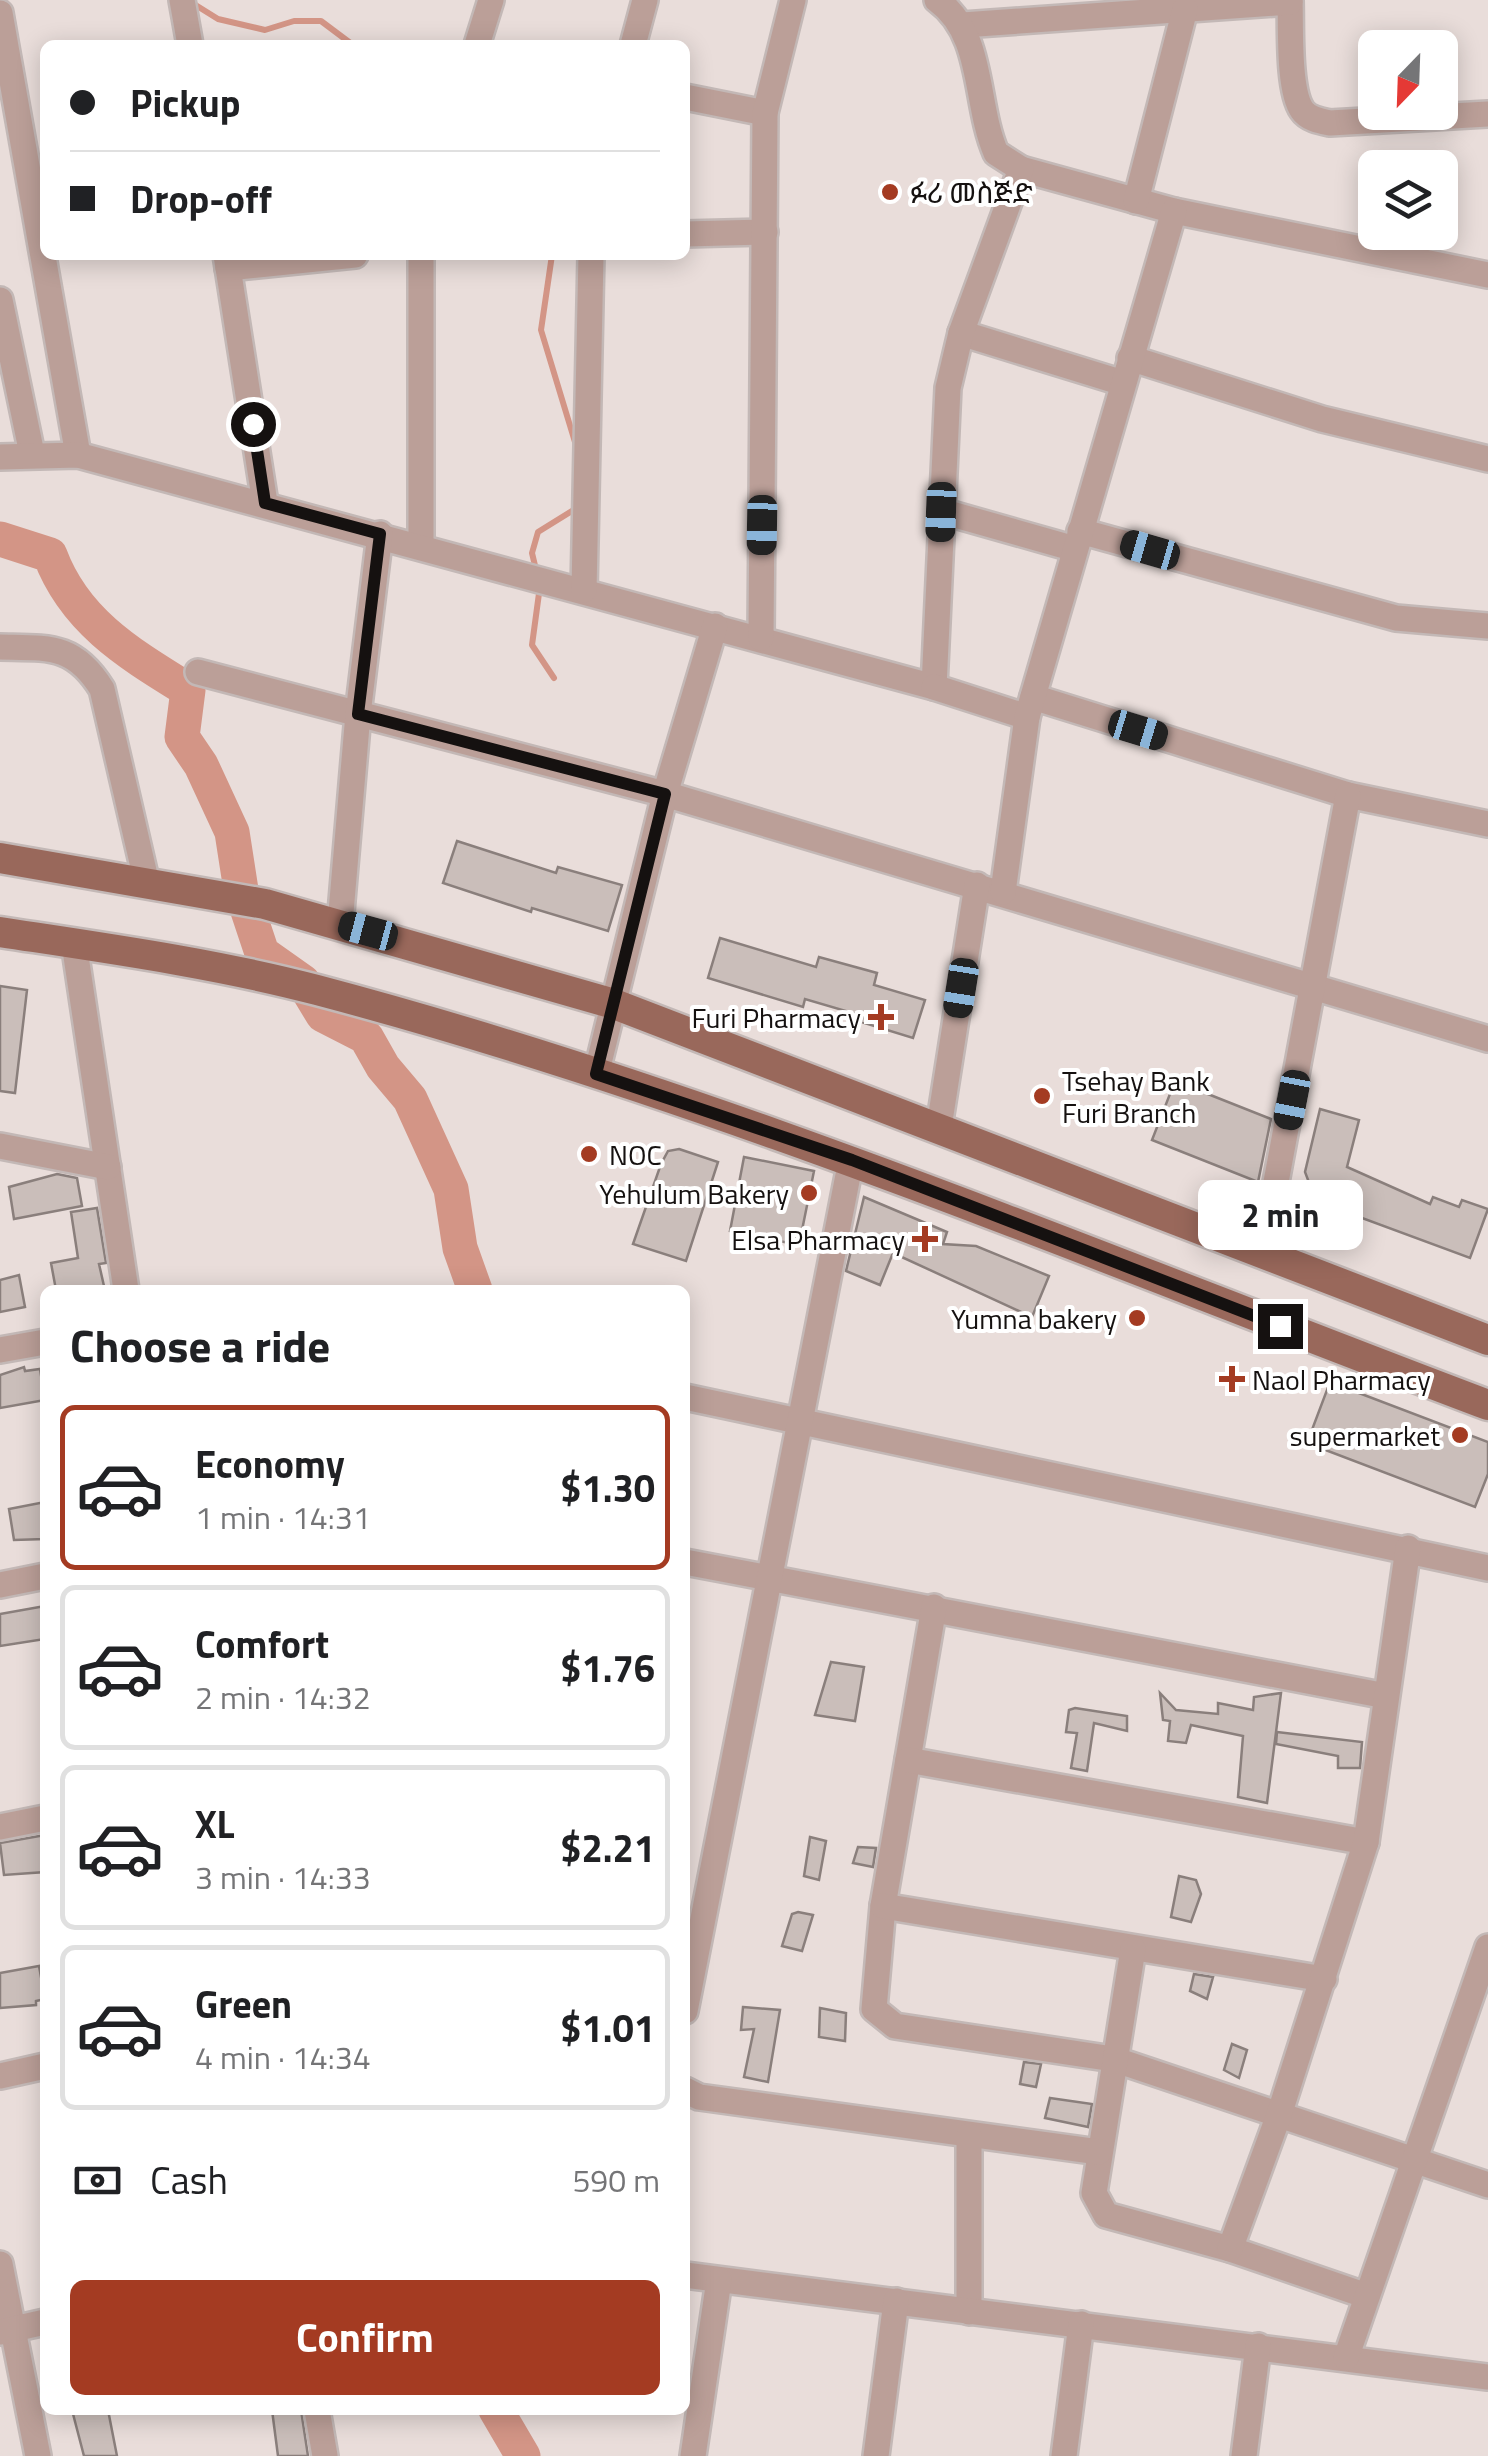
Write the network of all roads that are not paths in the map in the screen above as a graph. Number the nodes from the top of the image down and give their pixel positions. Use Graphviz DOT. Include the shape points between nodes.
graph roads {
  1 [pos="182,0"];
  2 [pos="491,0"];
  3 [pos="645,0"];
  4 [pos="793,0"];
  5 [pos="937,0"];
  6 [pos="1290,1"];
  7 [pos="1186,9"];
  8 [pos="0,13"];
  9 [pos="963,25"];
  10 [pos="189,40"];
  11 [pos="478,40"];
  12 [pos="634,40"];
  13 [pos="690,97"];
  14 [pos="765,113"];
  15 [pos="1488,114"];
  16 [pos="10,130"];
  17 [pos="1021,169"];
  18 [pos="1136,201"];
  19 [pos="1174,211"];
  20 [pos="766,232"];
  21 [pos="690,234"];
  22 [pos="264,260"];
  23 [pos="421,260"];
  24 [pos="591,260"];
  25 [pos="227,262"];
  26 [pos="1488,276"];
  27 [pos="0,300"];
  28 [pos="961,333"];
  29 [pos="1130,358"];
  30 [pos="1122,383"];
  31 [pos="32,454"];
  32 [pos="78,455"];
  33 [pos="0,456"];
  34 [pos="1488,459"];
  35 [pos="265,503"];
  36 [pos="941,512"];
  37 [pos="380,534"];
  38 [pos="1078,540"];
  39 [pos="421,546"];
  40 [pos="584,590"];
  41 [pos="715,626"];
  42 [pos="1488,626"];
  43 [pos="760,638"];
  44 [pos="0,647"];
  45 [pos="198,672"];
  46 [pos="934,687"];
  47 [pos="1030,707"];
  48 [pos="358,714"];
  49 [pos="665,794"];
  50 [pos="1348,794"];
  51 [pos="1488,824"];
  52 [pos="0,858"];
  53 [pos="147,884"];
  54 [pos="977,885"];
  55 [pos="1003,892"];
  56 [pos="340,924"];
  57 [pos="0,932"];
  58 [pos="74,943"];
  59 [pos="1313,985"];
  60 [pos="614,1004"];
  61 [pos="1488,1039"];
  62 [pos="596,1074"];
  63 [pos="939,1127"];
  64 [pos="0,1146"];
  65 [pos="852,1160"];
  66 [pos="108,1166"];
  67 [pos="1263,1252"];
  68 [pos="125,1285"];
  69 [pos="1488,1340"];
  70 [pos="40,1343"];
  71 [pos="0,1350"];
  72 [pos="690,1398"];
  73 [pos="1488,1405"];
  74 [pos="798,1420"];
  75 [pos="1408,1548"];
  76 [pos="690,1563"];
  77 [pos="1488,1568"];
  78 [pos="40,1577"];
  79 [pos="769,1578"];
  80 [pos="0,1585"];
  81 [pos="934,1607"];
  82 [pos="1386,1696"];
  83 [pos="908,1760"];
  84 [pos="40,1819"];
  85 [pos="0,1827"];
  86 [pos="1366,1842"];
  87 [pos="883,1906"];
  88 [pos="1133,1949"];
  89 [pos="1485,1963"];
  90 [pos="1324,1979"];
  91 [pos="690,1985"];
  92 [pos="1113,2058"];
  93 [pos="40,2067"];
  94 [pos="0,2076"];
  95 [pos="690,2092"];
  96 [pos="1280,2112"];
  97 [pos="969,2136"];
  98 [pos="1099,2152"];
  99 [pos="1416,2159"];
  100 [pos="1488,2186"];
  101 [pos="1230,2249"];
  102 [pos="0,2264"];
  103 [pos="690,2276"];
  104 [pos="719,2280"];
  105 [pos="1368,2296"];
  106 [pos="896,2302"];
  107 [pos="970,2312"];
  108 [pos="40,2323"];
  109 [pos="1080,2324"];
  110 [pos="5,2331"];
  111 [pos="1258,2346"];
  112 [pos="1346,2358"];
  113 [pos="1488,2377"];
  114 [pos="318,2415"];
  115 [pos="38,2456"];
  116 [pos="325,2456"];
  117 [pos="693,2456"];
  118 [pos="876,2456"];
  119 [pos="1064,2456"];
  120 [pos="1244,2456"];
  1 -- 10 [label="street"];
  2 -- 11 [label="street"];
  3 -- 12 [label="street"];
  4 -- 14 [label="street"];
  5 -- 9 [label="street"];
  6 -- 7 [label="street"];
  6 -- 15 [label="street" via="1295,91 1313,118 1330,123"];
  7 -- 9 [label="street"];
  7 -- 18 [label="street"];
  8 -- 16 [label="street"];
  9 -- 17 [label="street" via="990,139 996,153"];
  13 -- 14 [label="street"];
  14 -- 20 [label="street"];
  16 -- 32 [label="street"];
  17 -- 18 [label="street"];
  17 -- 28 [label="street"];
  18 -- 19 [label="street"];
  19 -- 26 [label="street"];
  19 -- 29 [label="street"];
  20 -- 21 [label="street"];
  20 -- 43 [label="street"];
  22 -- 25 [label="street"];
  23 -- 39 [label="street"];
  24 -- 40 [label="street"];
  25 -- 35 [label="street"];
  27 -- 31 [label="street"];
  28 -- 30 [label="street"];
  28 -- 36 [label="street" via="948,388"];
  29 -- 30 [label="street"];
  29 -- 34 [label="street" via="1322,418"];
  30 -- 38 [label="street"];
  31 -- 32 [label="street"];
  31 -- 33 [label="street"];
  32 -- 35 [label="street"];
  35 -- 37 [label="street"];
  36 -- 38 [label="street"];
  36 -- 46 [label="street"];
  37 -- 39 [label="street"];
  37 -- 48 [label="street"];
  38 -- 42 [label="street" via="1396,618"];
  38 -- 47 [label="street"];
  39 -- 40 [label="street"];
  40 -- 41 [label="street"];
  41 -- 43 [label="street"];
  41 -- 49 [label="street"];
  43 -- 46 [label="street"];
  44 -- 53 [label="street" via="71,654 96,678"];
  45 -- 48 [label="street"];
  46 -- 47 [label="street"];
  47 -- 50 [label="street"];
  47 -- 55 [label="street"];
  48 -- 49 [label="street"];
  48 -- 56 [label="street"];
  49 -- 54 [label="street"];
  49 -- 60 [label="street"];
  50 -- 51 [label="street"];
  50 -- 59 [label="street"];
  52 -- 53 [label="main road"];
  53 -- 56 [label="main road"];
  54 -- 55 [label="street"];
  54 -- 63 [label="street"];
  55 -- 59 [label="street"];
  56 -- 60 [label="main road"];
  57 -- 58 [label="main road"];
  58 -- 62 [label="main road" via="313,989"];
  58 -- 66 [label="street"];
  59 -- 61 [label="street"];
  59 -- 67 [label="street"];
  60 -- 62 [label="street"];
  60 -- 63 [label="main road"];
  62 -- 65 [label="main road"];
  63 -- 67 [label="main road"];
  64 -- 66 [label="street"];
  65 -- 73 [label="main road"];
  65 -- 74 [label="street"];
  66 -- 68 [label="street"];
  67 -- 69 [label="main road"];
  70 -- 71 [label="street"];
  72 -- 74 [label="street"];
  74 -- 75 [label="street"];
  74 -- 79 [label="street"];
  75 -- 77 [label="street"];
  75 -- 82 [label="street"];
  76 -- 79 [label="street"];
  78 -- 80 [label="street"];
  79 -- 81 [label="street"];
  79 -- 91 [label="street"];
  81 -- 82 [label="street"];
  81 -- 83 [label="street"];
  82 -- 86 [label="street"];
  83 -- 86 [label="street"];
  83 -- 87 [label="street"];
  84 -- 85 [label="street"];
  86 -- 90 [label="street"];
  87 -- 88 [label="street"];
  87 -- 92 [label="street" via="874,2009 881,2019"];
  88 -- 90 [label="street"];
  88 -- 92 [label="street"];
  89 -- 99 [label="street"];
  90 -- 96 [label="street"];
  92 -- 96 [label="street"];
  92 -- 98 [label="street"];
  93 -- 94 [label="street"];
  95 -- 97 [label="street"];
  96 -- 99 [label="street"];
  96 -- 101 [label="street"];
  97 -- 98 [label="street"];
  97 -- 107 [label="street"];
  98 -- 101 [label="street" via="1094,2193 1106,2215"];
  99 -- 100 [label="street"];
  99 -- 105 [label="street"];
  101 -- 105 [label="street"];
  102 -- 110 [label="street"];
  103 -- 104 [label="street"];
  104 -- 106 [label="street"];
  104 -- 117 [label="street"];
  105 -- 112 [label="street"];
  106 -- 107 [label="street"];
  106 -- 118 [label="street"];
  107 -- 109 [label="street"];
  108 -- 110 [label="street"];
  109 -- 111 [label="street"];
  109 -- 119 [label="street"];
  110 -- 115 [label="street"];
  111 -- 112 [label="street"];
  111 -- 120 [label="street"];
  112 -- 113 [label="street"];
  114 -- 116 [label="street"];
}
